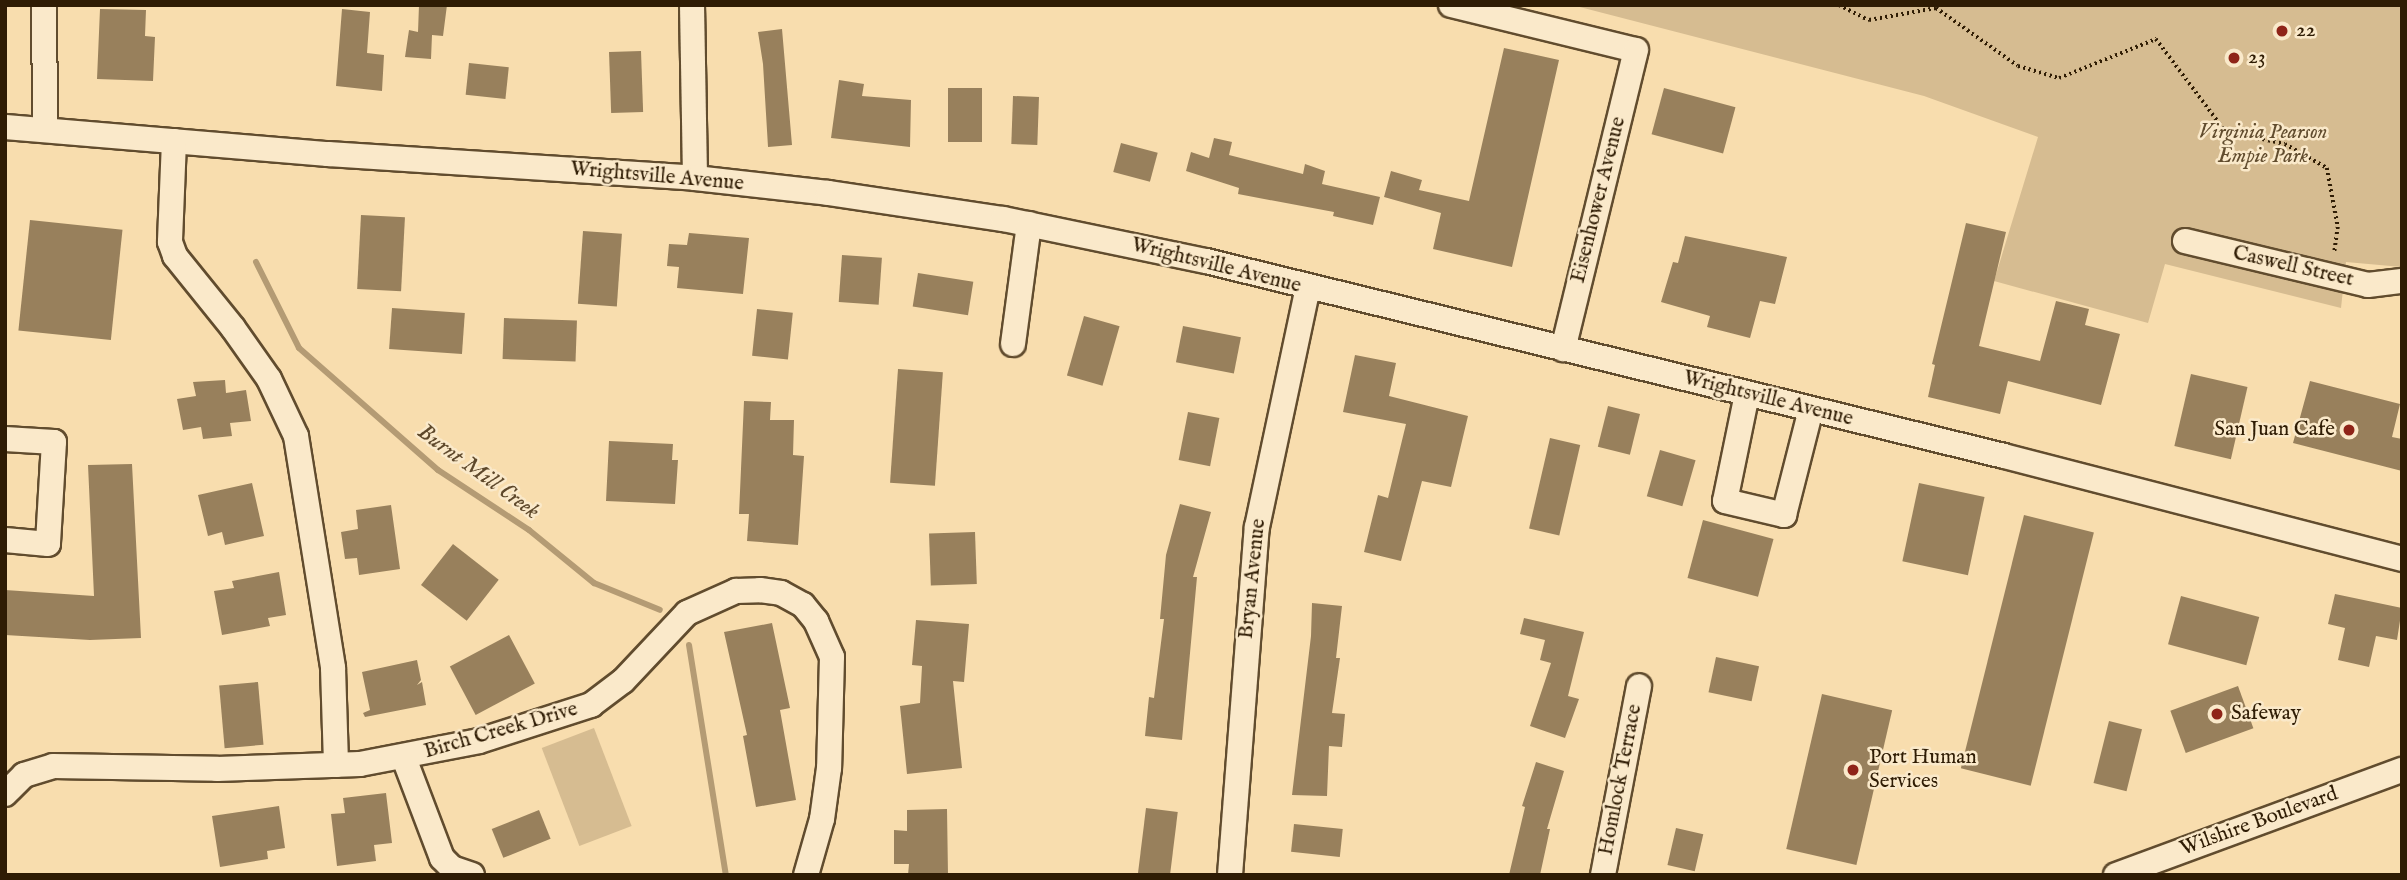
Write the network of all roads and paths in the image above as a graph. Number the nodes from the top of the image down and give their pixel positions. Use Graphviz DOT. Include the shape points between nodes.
graph roads {
  1 [pos="44,5"];
  2 [pos="692,5"];
  3 [pos="1451,5"];
  4 [pos="1839,5"];
  5 [pos="5,127"];
  6 [pos="45,130"];
  7 [pos="174,141"];
  8 [pos="695,178"];
  9 [pos="1029,224"];
  10 [pos="2185,241"];
  11 [pos="2330,275"];
  12 [pos="2402,281"];
  13 [pos="1308,288"];
  14 [pos="1013,344"];
  15 [pos="1563,349"];
  16 [pos="1747,394"];
  17 [pos="1811,409"];
  18 [pos="5,439"];
  19 [pos="5,540"];
  20 [pos="2402,559"];
  21 [pos="1639,686"];
  22 [pos="404,758"];
  23 [pos="335,765"];
  24 [pos="2402,770"];
  25 [pos="5,794"];
  26 [pos="471,875"];
  27 [pos="806,875"];
  28 [pos="1230,875"];
  29 [pos="1603,875"];
  30 [pos="2116,875"];
  1 -- 6 [label="street"];
  2 -- 8 [label="street"];
  3 -- 15 [label="street, Eisenhower Avenue" via="1636,50"];
  4 -- 11 [label="path" via="1869,20 1936,8 2018,66 2059,78 2156,38 2225,131 2285,144 2327,168 2338,227"];
  5 -- 6 [label="street, Wrightsville Avenue"];
  6 -- 7 [label="street, Wrightsville Avenue"];
  7 -- 8 [label="street, Wrightsville Avenue"];
  7 -- 23 [label="street" via="170,242 175,256 268,379 296,436 333,668"];
  8 -- 9 [label="street, Wrightsville Avenue"];
  9 -- 13 [label="street, Wrightsville Avenue" via="1206,261"];
  9 -- 14 [label="street"];
  10 -- 11 [label="street, Caswell Street"];
  11 -- 12 [label="street, Caswell Street" via="2368,285"];
  13 -- 15 [label="street, Wrightsville Avenue"];
  13 -- 28 [label="street, Bryan Avenue" via="1256,527"];
  15 -- 16 [label="street, Wrightsville Avenue"];
  16 -- 17 [label="street, Wrightsville Avenue"];
  16 -- 17 [label="street" via="1725,501 1784,514"];
  17 -- 20 [label="street, Wrightsville Avenue"];
  18 -- 19 [label="street" via="54,442 48,544"];
  21 -- 29 [label="street, Homlock Terrace"];
  22 -- 23 [label="street, Birch Creek Drive"];
  22 -- 26 [label="street" via="442,858 452,868"];
  22 -- 27 [label="street, Birch Creek Drive" via="479,741 591,705 623,681 687,613 736,591 781,593 803,605 816,621 832,657 829,768 822,820"];
  23 -- 25 [label="street, Birch Creek Drive" via="217,769 53,766 24,775"];
  24 -- 30 [label="street, Wilshire Boulevard"];
}
